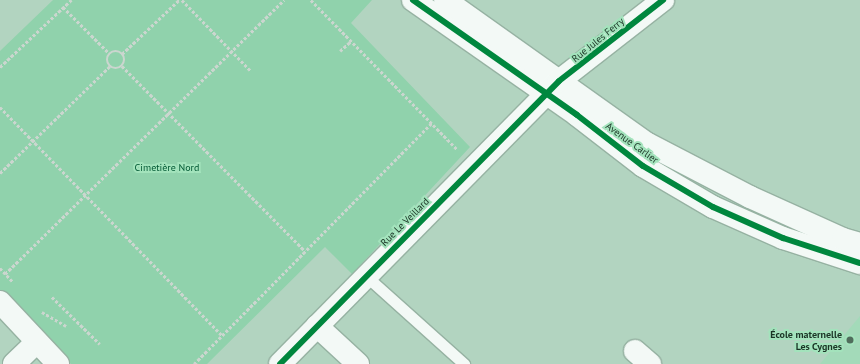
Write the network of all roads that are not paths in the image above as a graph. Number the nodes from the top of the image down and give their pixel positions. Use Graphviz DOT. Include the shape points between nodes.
graph roads {
  1 [pos="413,0"];
  2 [pos="445,0"];
  3 [pos="663,0"];
  4 [pos="552,88"];
  5 [pos="860,244"];
  6 [pos="860,263"];
  7 [pos="366,276"];
  8 [pos="0,302"];
  9 [pos="317,326"];
  10 [pos="36,343"];
  11 [pos="14,364"];
  12 [pos="58,364"];
  13 [pos="280,364"];
  14 [pos="358,364"];
  15 [pos="464,364"];
  1 -- 4 [label="street, Avenue Carlier"];
  2 -- 4 [label="street, Avenue Carlier"];
  3 -- 4 [label="street, Rue Jules Ferry"];
  4 -- 5 [label="street, Avenue Carlier" via="648,144 750,197 843,239"];
  4 -- 6 [label="street, Avenue Carlier" via="577,114 643,166 713,206 783,238"];
  4 -- 7 [label="street, Rue Le Veillard"];
  7 -- 9 [label="street, Rue Le Veillard"];
  7 -- 15 [label="lane"];
  8 -- 10 [label="street"];
  9 -- 13 [label="street, Rue Le Veillard"];
  9 -- 14 [label="street"];
  10 -- 11 [label="street"];
  10 -- 12 [label="street"];
}
